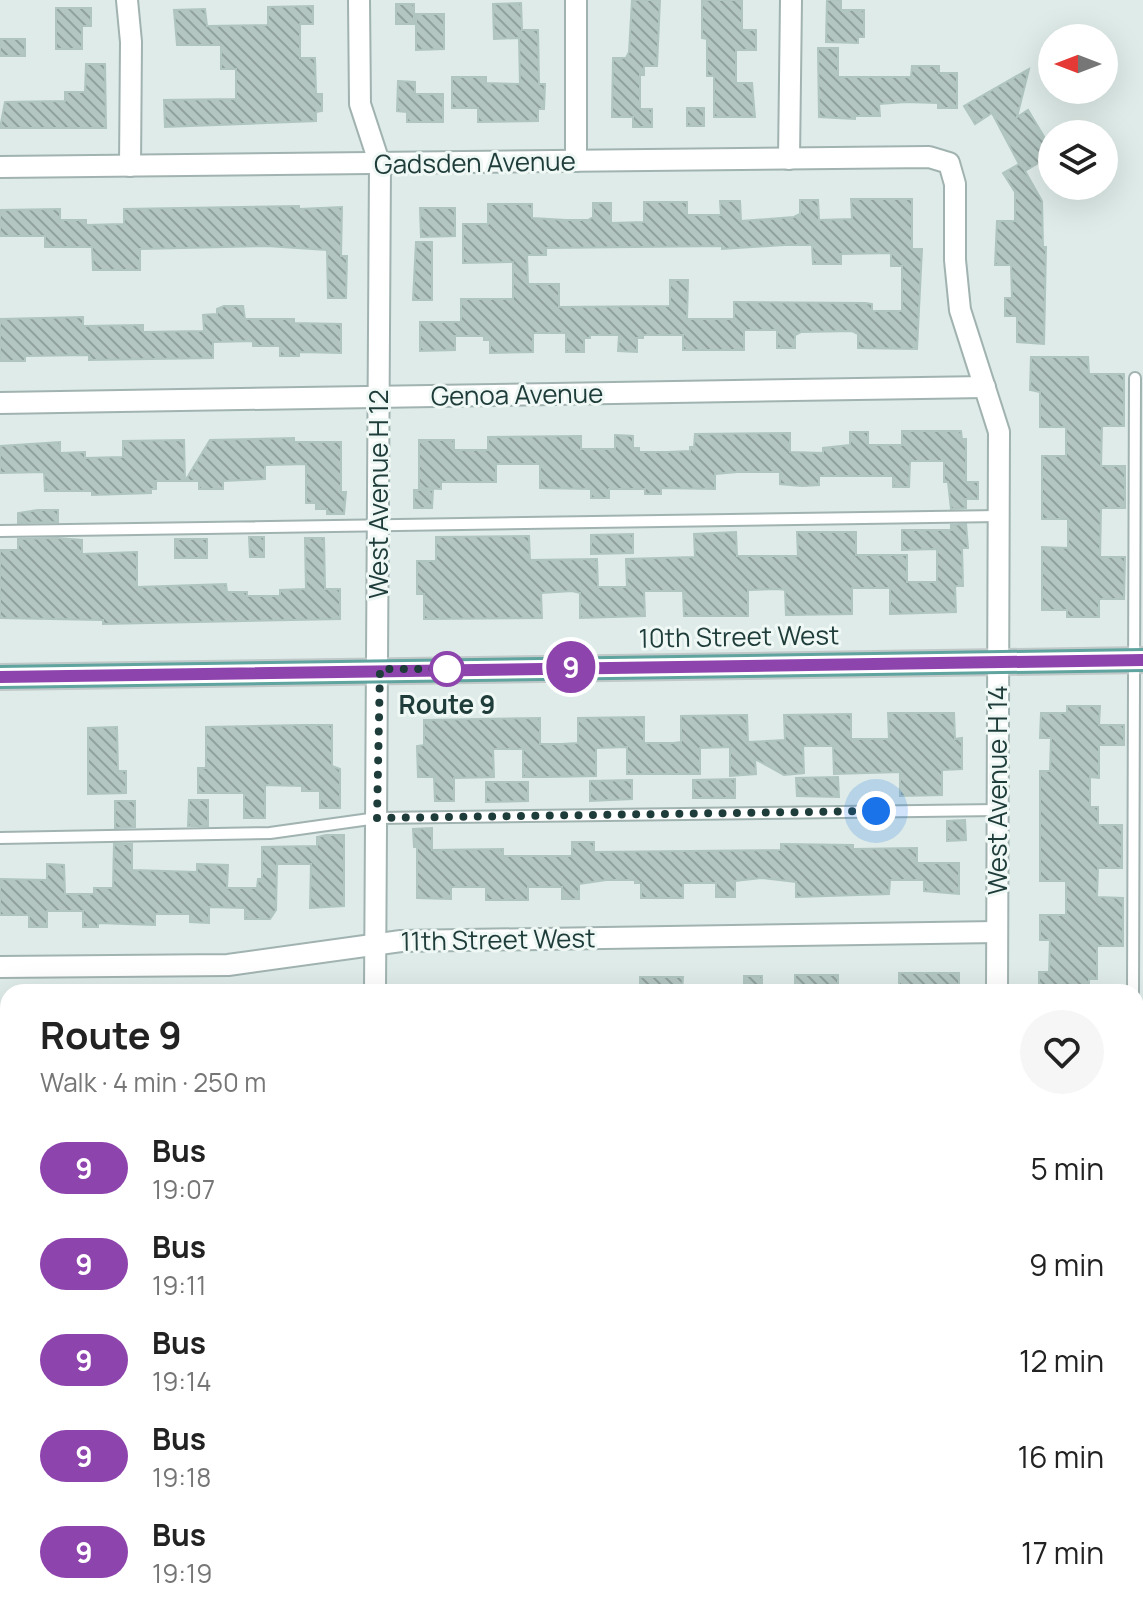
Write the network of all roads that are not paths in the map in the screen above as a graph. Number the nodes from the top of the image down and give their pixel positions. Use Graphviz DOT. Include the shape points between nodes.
graph roads {
  1 [pos="127,0"];
  2 [pos="359,0"];
  3 [pos="576,0"];
  4 [pos="791,0"];
  5 [pos="789,159"];
  6 [pos="576,161"];
  7 [pos="949,163"];
  8 [pos="380,165"];
  9 [pos="130,166"];
  10 [pos="0,167"];
  11 [pos="1135,378"];
  12 [pos="985,387"];
  13 [pos="379,398"];
  14 [pos="0,403"];
  15 [pos="999,516"];
  16 [pos="380,526"];
  17 [pos="0,531"];
  18 [pos="1139,660"];
  19 [pos="998,662"];
  20 [pos="380,669"];
  21 [pos="0,677"];
  22 [pos="998,810"];
  23 [pos="377,818"];
  24 [pos="0,838"];
  25 [pos="997,932"];
  26 [pos="376,943"];
  27 [pos="0,967"];
  28 [pos="375,984"];
  29 [pos="997,984"];
  30 [pos="1133,984"];
  1 -- 9 [label="street"];
  2 -- 8 [label="street, West Avenue H 12" via="360,104"];
  3 -- 6 [label="street"];
  4 -- 5 [label="street"];
  5 -- 6 [label="street, Gadsden Avenue"];
  5 -- 7 [label="street, Gadsden Avenue" via="929,157"];
  6 -- 8 [label="street, Gadsden Avenue"];
  7 -- 12 [label="street, West Avenue H 14" via="955,184 960,310"];
  8 -- 9 [label="street, Gadsden Avenue"];
  8 -- 13 [label="street, West Avenue H 12"];
  9 -- 10 [label="street, Gadsden Avenue"];
  11 -- 18 [label="lane"];
  12 -- 13 [label="street, Genoa Avenue"];
  12 -- 15 [label="street, West Avenue H 14" via="999,432"];
  13 -- 14 [label="street, Genoa Avenue"];
  13 -- 16 [label="street, West Avenue H 12"];
  15 -- 16 [label="lane"];
  15 -- 19 [label="street, West Avenue H 14"];
  16 -- 17 [label="lane"];
  16 -- 20 [label="street, West Avenue H 12"];
  18 -- 19 [label="main road, 10th Street West"];
  18 -- 30 [label="lane"];
  19 -- 20 [label="main road, 10th Street West"];
  19 -- 22 [label="street, West Avenue H 14"];
  20 -- 21 [label="main road, 10th Street West"];
  20 -- 23 [label="street, West Avenue H 12"];
  22 -- 23 [label="lane"];
  22 -- 25 [label="street, West Avenue H 14"];
  23 -- 24 [label="lane" via="270,833"];
  23 -- 26 [label="street, West Avenue H 12"];
  25 -- 26 [label="street, 11th Street West"];
  25 -- 29 [label="street, West Avenue H 14"];
  26 -- 27 [label="street, 11th Street West" via="228,965"];
  26 -- 28 [label="street, West Avenue H 12"];
}
